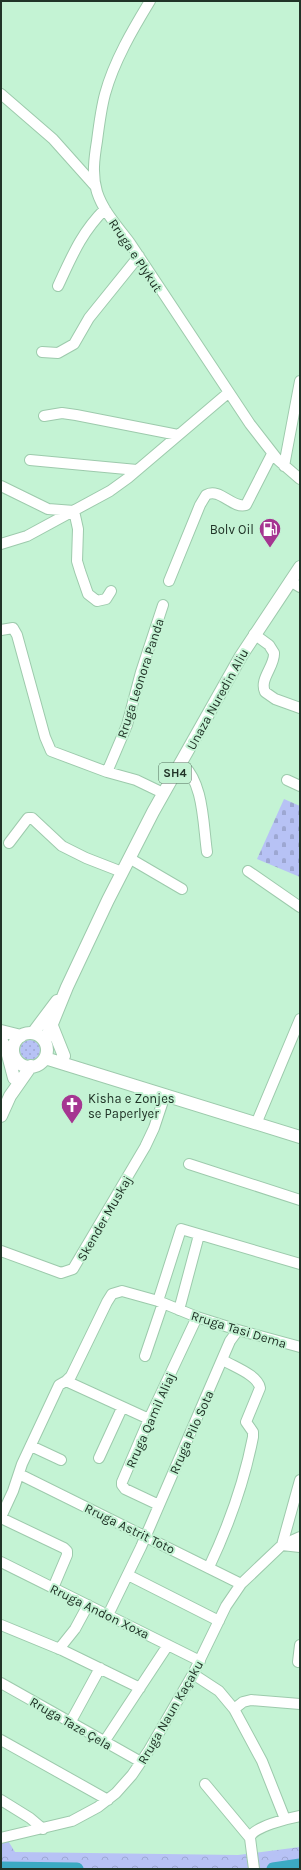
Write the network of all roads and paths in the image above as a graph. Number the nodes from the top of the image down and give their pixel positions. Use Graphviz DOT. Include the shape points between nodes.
graph roads {
  1 [pos="150,1"];
  2 [pos="1,94"];
  3 [pos="95,186"];
  4 [pos="105,209"];
  5 [pos="139,256"];
  6 [pos="58,286"];
  7 [pos="42,352"];
  8 [pos="300,381"];
  9 [pos="228,393"];
  10 [pos="44,416"];
  11 [pos="178,436"];
  12 [pos="272,454"];
  13 [pos="30,460"];
  14 [pos="284,466"];
  15 [pos="137,470"];
  16 [pos="300,478"];
  17 [pos="1,486"];
  18 [pos="74,511"];
  19 [pos="1,544"];
  20 [pos="300,567"];
  21 [pos="169,581"];
  22 [pos="295,584"];
  23 [pos="110,591"];
  24 [pos="163,605"];
  25 [pos="1,630"];
  26 [pos="254,634"];
  27 [pos="300,708"];
  28 [pos="181,763"];
  29 [pos="107,772"];
  30 [pos="288,780"];
  31 [pos="300,786"];
  32 [pos="164,793"];
  33 [pos="9,843"];
  34 [pos="207,852"];
  35 [pos="129,858"];
  36 [pos="248,871"];
  37 [pos="122,872"];
  38 [pos="182,889"];
  39 [pos="300,907"];
  40 [pos="68,987"];
  41 [pos="300,1019"];
  42 [pos="52,1026"];
  43 [pos="33,1033"];
  44 [pos="21,1036"];
  45 [pos="1,1038"];
  46 [pos="46,1050"];
  47 [pos="64,1056"];
  48 [pos="16,1057"];
  49 [pos="31,1066"];
  50 [pos="14,1078"];
  51 [pos="165,1095"];
  52 [pos="10,1096"];
  53 [pos="1,1116"];
  54 [pos="258,1120"];
  55 [pos="300,1128"];
  56 [pos="300,1137"];
  57 [pos="189,1164"];
  58 [pos="300,1200"];
  59 [pos="199,1235"];
  60 [pos="1,1251"];
  61 [pos="300,1264"];
  62 [pos="161,1302"];
  63 [pos="179,1310"];
  64 [pos="197,1317"];
  65 [pos="238,1330"];
  66 [pos="300,1347"];
  67 [pos="145,1356"];
  68 [pos="223,1360"];
  69 [pos="66,1381"];
  70 [pos="122,1408"];
  71 [pos="149,1419"];
  72 [pos="31,1446"];
  73 [pos="99,1458"];
  74 [pos="61,1460"];
  75 [pos="19,1474"];
  76 [pos="300,1480"];
  77 [pos="159,1505"];
  78 [pos="1,1518"];
  79 [pos="146,1536"];
  80 [pos="300,1538"];
  81 [pos="282,1545"];
  82 [pos="300,1547"];
  83 [pos="1,1562"];
  84 [pos="209,1567"];
  85 [pos="128,1575"];
  86 [pos="241,1584"];
  87 [pos="53,1588"];
  88 [pos="88,1605"];
  89 [pos="108,1615"];
  90 [pos="219,1621"];
  91 [pos="1,1625"];
  92 [pos="168,1645"];
  93 [pos="300,1645"];
  94 [pos="59,1649"];
  95 [pos="200,1661"];
  96 [pos="298,1662"];
  97 [pos="100,1668"];
  98 [pos="193,1674"];
  99 [pos="1,1683"];
  100 [pos="140,1688"];
  101 [pos="300,1704"];
  102 [pos="234,1709"];
  103 [pos="70,1723"];
  104 [pos="1,1740"];
  105 [pos="104,1742"];
  106 [pos="141,1762"];
  107 [pos="205,1784"];
  108 [pos="1,1800"];
  109 [pos="108,1800"];
  110 [pos="300,1816"];
  111 [pos="286,1819"];
  112 [pos="43,1829"];
  113 [pos="1,1838"];
  114 [pos="250,1841"];
  115 [pos="254,1869"];
  1 -- 3 [label="street, Rruga e Plykut" via="119,59 106,93 94,164"];
  2 -- 3 [label="street" via="53,140"];
  3 -- 4 [label="street, Rruga e Plykut"];
  4 -- 5 [label="street, Rruga e Plykut"];
  4 -- 6 [label="street" via="83,235"];
  5 -- 7 [label="street" via="90,318 74,344 58,353"];
  5 -- 9 [label="street, Rruga e Plykut"];
  8 -- 14 [label="street"];
  9 -- 11 [label="street"];
  9 -- 12 [label="street, Rruga e Plykut"];
  10 -- 11 [label="street" via="62,413 76,415"];
  11 -- 15 [label="street"];
  12 -- 14 [label="street, Rruga e Plykut"];
  12 -- 21 [label="street" via="246,505 240,505 213,493 206,495"];
  13 -- 15 [label="street"];
  14 -- 16 [label="street, Rruga e Plykut"];
  15 -- 18 [label="street" via="110,491"];
  17 -- 18 [label="street" via="48,509"];
  18 -- 19 [label="street" via="27,536"];
  18 -- 23 [label="street" via="78,529 77,561 86,591 97,601 106,599"];
  20 -- 22 [label="main road, Unaza Nuredin Aliu / SH4"];
  22 -- 26 [label="main road, Unaza Nuredin Aliu / SH4"];
  24 -- 29 [label="street, Rruga Leonora Panda" via="127,725"];
  25 -- 29 [label="street" via="13,628 17,635 51,751"];
  26 -- 27 [label="street" via="269,645 274,653 264,683 265,692 275,699"];
  26 -- 28 [label="main road, Unaza Nuredin Aliu / SH4"];
  28 -- 32 [label="main road, Unaza Nuredin Aliu / SH4"];
  28 -- 34 [label="street" via="191,772 197,786"];
  29 -- 32 [label="street" via="136,780"];
  30 -- 31 [label="street"];
  32 -- 35 [label="main road, Unaza Nuredin Aliu / SH4"];
  33 -- 37 [label="street" via="28,818 32,818 62,846"];
  35 -- 37 [label="main road, Unaza Nuredin Aliu / SH4"];
  35 -- 38 [label="street"];
  36 -- 39 [label="street"];
  37 -- 40 [label="main road, Unaza Nuredin Aliu / SH4"];
  40 -- 42 [label="main road, Unaza Nuredin Aliu / SH4"];
  40 -- 43 [label="main road, Unaza Nuredin Aliu / SH4"];
  41 -- 54 [label="street"];
  42 -- 46 [label="main road, Unaza Nuredin Aliu / SH4"];
  42 -- 47 [label="main road"];
  43 -- 44 [label="main road"];
  43 -- 46 [label="main road" via="41,1036"];
  44 -- 45 [label="main road"];
  44 -- 48 [label="main road" via="15,1044"];
  45 -- 48 [label="main road"];
  45 -- 50 [label="main road"];
  46 -- 47 [label="main road"];
  46 -- 49 [label="main road" via="40,1064"];
  46 -- 51 [label="main road"];
  47 -- 54 [label="main road"];
  48 -- 49 [label="main road" via="23,1065"];
  48 -- 50 [label="main road"];
  49 -- 52 [label="main road"];
  50 -- 52 [label="main road"];
  51 -- 54 [label="main road"];
  51 -- 60 [label="street, Skender Muskaj" via="145,1147 73,1269 61,1273"];
  52 -- 53 [label="main road"];
  54 -- 55 [label="main road"];
  54 -- 56 [label="main road"];
  57 -- 58 [label="street"];
  59 -- 61 [label="street"];
  59 -- 62 [label="street" via="181,1229"];
  59 -- 63 [label="street, Rruga Tasi Dema"];
  62 -- 63 [label="street, Rruga Tasi Dema"];
  62 -- 67 [label="street"];
  62 -- 69 [label="street, Rruga Tasi Dema" via="122,1291 112,1294 71,1376"];
  63 -- 64 [label="street, Rruga Tasi Dema"];
  64 -- 65 [label="street, Rruga Tasi Dema"];
  64 -- 71 [label="street, Rruga Qamil Aliaj"];
  65 -- 66 [label="street, Rruga Tasi Dema"];
  65 -- 68 [label="street, Rruga Pilo Sota" via="230,1341"];
  68 -- 77 [label="street, Rruga Pilo Sota"];
  68 -- 84 [label="street" via="253,1378 259,1383 260,1388 246,1422 253,1432 253,1437 246,1471 233,1513"];
  69 -- 70 [label="street"];
  69 -- 72 [label="street, Rruga Tasi Dema" via="59,1385"];
  70 -- 71 [label="street"];
  70 -- 73 [label="street"];
  71 -- 77 [label="street, Rruga Qamil Aliaj" via="122,1485 125,1489"];
  72 -- 74 [label="street"];
  72 -- 75 [label="street, Rruga Tasi Dema"];
  75 -- 78 [label="street, Rruga Tasi Dema"];
  75 -- 79 [label="street, Rruga Astrit Toto"];
  76 -- 81 [label="street"];
  77 -- 79 [label="street, Rruga Pilo Sota"];
  78 -- 87 [label="street" via="67,1551"];
  79 -- 84 [label="street, Rruga Astrit Toto"];
  79 -- 85 [label="street, Rruga Pilo Sota"];
  80 -- 81 [label="street, Rruga Naun Kaçaku"];
  81 -- 82 [label="street"];
  81 -- 86 [label="street, Rruga Naun Kaçaku"];
  83 -- 87 [label="street, Rruga Andon Xoxa"];
  84 -- 86 [label="street, Rruga Astrit Toto"];
  85 -- 89 [label="street, Rruga Pilo Sota"];
  85 -- 90 [label="street"];
  86 -- 90 [label="street, Rruga Naun Kaçaku" via="232,1595"];
  87 -- 88 [label="street, Rruga Andon Xoxa"];
  88 -- 89 [label="street, Rruga Andon Xoxa"];
  88 -- 94 [label="street" via="75,1629"];
  89 -- 92 [label="street, Rruga Andon Xoxa"];
  90 -- 95 [label="street, Rruga Naun Kaçaku"];
  91 -- 94 [label="street"];
  92 -- 95 [label="street, Rruga Andon Xoxa"];
  92 -- 100 [label="street"];
  93 -- 96 [label="street"];
  94 -- 97 [label="street"];
  95 -- 98 [label="street, Rruga Naun Kaçaku"];
  97 -- 100 [label="street"];
  97 -- 103 [label="street"];
  98 -- 102 [label="street" via="219,1691"];
  98 -- 106 [label="street, Rruga Naun Kaçaku"];
  99 -- 103 [label="street, Rruga Taze Çela"];
  100 -- 105 [label="street"];
  101 -- 102 [label="street" via="251,1700"];
  102 -- 111 [label="street" via="265,1766"];
  103 -- 105 [label="street, Rruga Taze Çela"];
  104 -- 109 [label="street"];
  105 -- 106 [label="street, Rruga Taze Çela"];
  106 -- 109 [label="street, Rruga Naun Kaçaku"];
  107 -- 114 [label="street"];
  108 -- 112 [label="street"];
  109 -- 112 [label="street, Rruga Naun Kaçaku" via="72,1821"];
  110 -- 111 [label="street"];
  111 -- 114 [label="street" via="256,1829"];
  112 -- 113 [label="street, Rruga Naun Kaçaku"];
  114 -- 115 [label="street"];
}
